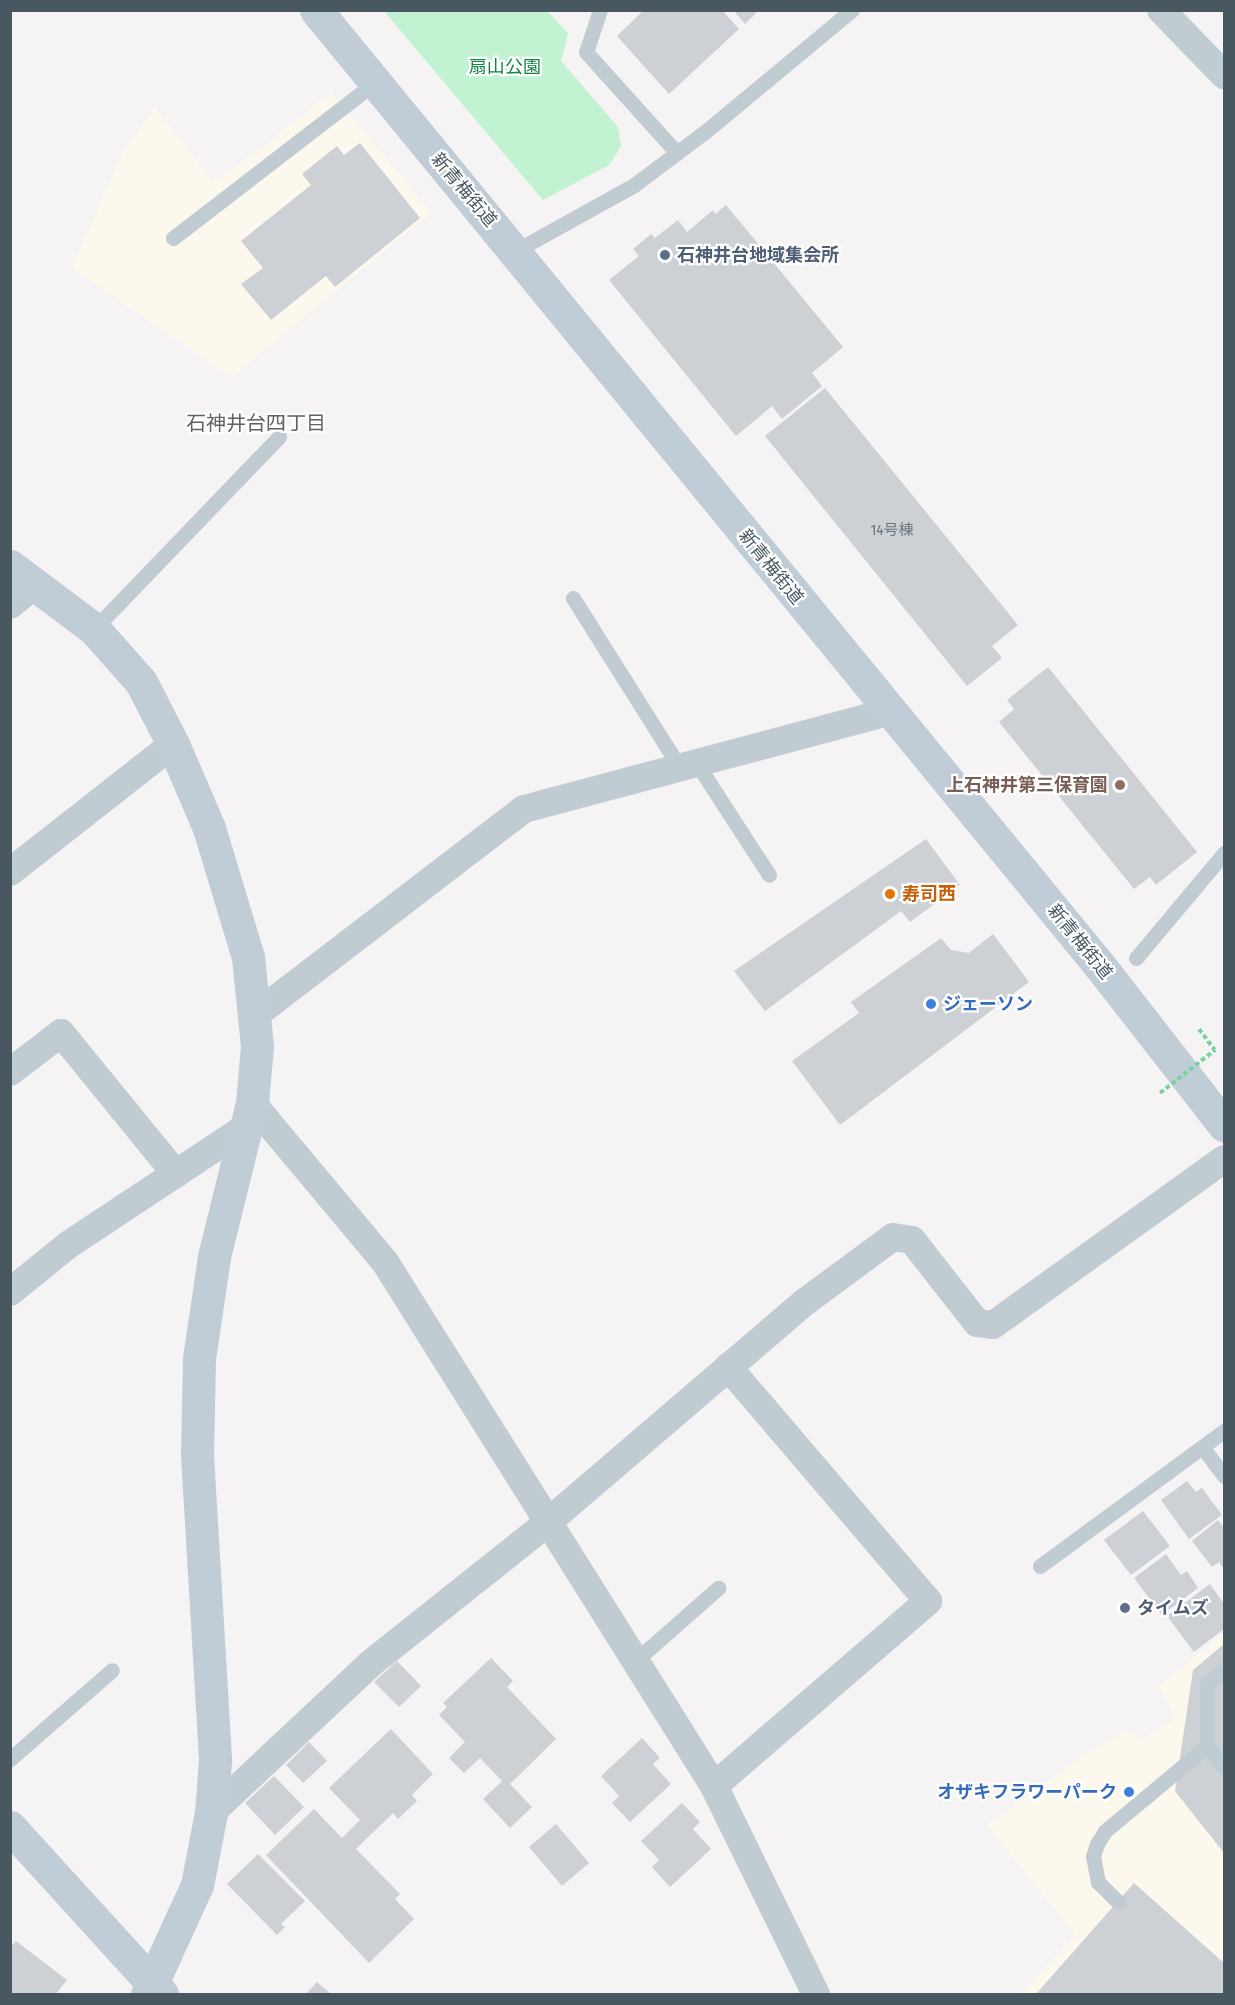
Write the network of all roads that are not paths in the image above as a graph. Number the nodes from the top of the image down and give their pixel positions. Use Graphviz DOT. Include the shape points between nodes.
graph roads {
  1 [pos="316,10"];
  2 [pos="600,10"];
  3 [pos="852,10"];
  4 [pos="1161,10"];
  5 [pos="1224,75"];
  6 [pos="374,83"];
  7 [pos="677,153"];
  8 [pos="173,238"];
  9 [pos="515,251"];
  10 [pos="279,437"];
  11 [pos="23,575"];
  12 [pos="573,598"];
  13 [pos="10,605"];
  14 [pos="94,629"];
  15 [pos="888,712"];
  16 [pos="173,744"];
  17 [pos="688,766"];
  18 [pos="1224,853"];
  19 [pos="10,872"];
  20 [pos="770,875"];
  21 [pos="1136,958"];
  22 [pos="254,1016"];
  23 [pos="10,1072"];
  24 [pos="250,1114"];
  25 [pos="1224,1125"];
  26 [pos="1224,1159"];
  27 [pos="176,1174"];
  28 [pos="10,1292"];
  29 [pos="728,1367"];
  30 [pos="1224,1431"];
  31 [pos="1203,1448"];
  32 [pos="1224,1476"];
  33 [pos="547,1523"];
  34 [pos="1040,1566"];
  35 [pos="718,1588"];
  36 [pos="635,1661"];
  37 [pos="112,1670"];
  38 [pos="1224,1670"];
  39 [pos="1207,1746"];
  40 [pos="10,1759"];
  41 [pos="1224,1767"];
  42 [pos="714,1786"];
  43 [pos="211,1813"];
  44 [pos="14,1838"];
  45 [pos="1118,1902"];
  46 [pos="153,1991"];
  47 [pos="816,1995"];
  1 -- 6 [label="street, 新青梅街道"];
  2 -- 7 [label="lane" via="586,52"];
  3 -- 7 [label="lane"];
  4 -- 5 [label="street"];
  6 -- 8 [label="lane"];
  6 -- 9 [label="street, 新青梅街道"];
  7 -- 9 [label="lane" via="634,185"];
  9 -- 15 [label="street, 新青梅街道"];
  10 -- 14 [label="lane"];
  11 -- 13 [label="street"];
  11 -- 14 [label="street"];
  12 -- 17 [label="lane"];
  14 -- 16 [label="street" via="141,682"];
  15 -- 17 [label="street"];
  15 -- 25 [label="street, 新青梅街道" via="1092,957"];
  16 -- 19 [label="street"];
  16 -- 22 [label="street" via="209,828 245,946"];
  17 -- 20 [label="lane"];
  17 -- 22 [label="street" via="524,809"];
  18 -- 21 [label="lane"];
  22 -- 24 [label="street" via="256,1046"];
  23 -- 27 [label="street" via="61,1033"];
  24 -- 27 [label="street"];
  24 -- 33 [label="street" via="385,1262"];
  24 -- 43 [label="street" via="214,1257 199,1359 197,1455 214,1760"];
  26 -- 29 [label="street" via="993,1325 977,1323 912,1240 893,1237 805,1302"];
  27 -- 28 [label="street" via="68,1245"];
  29 -- 33 [label="street"];
  29 -- 42 [label="street" via="928,1601"];
  30 -- 31 [label="lane"];
  31 -- 32 [label="lane"];
  31 -- 34 [label="lane"];
  33 -- 36 [label="street"];
  33 -- 43 [label="street" via="369,1664"];
  35 -- 36 [label="lane"];
  36 -- 42 [label="street"];
  37 -- 40 [label="lane"];
  38 -- 39 [label="lane" via="1207,1684"];
  39 -- 41 [label="lane"];
  39 -- 45 [label="lane" via="1105,1831 1097,1844 1094,1856 1098,1882"];
  42 -- 47 [label="street"];
  43 -- 46 [label="street" via="197,1885"];
  44 -- 46 [label="street"];
}
